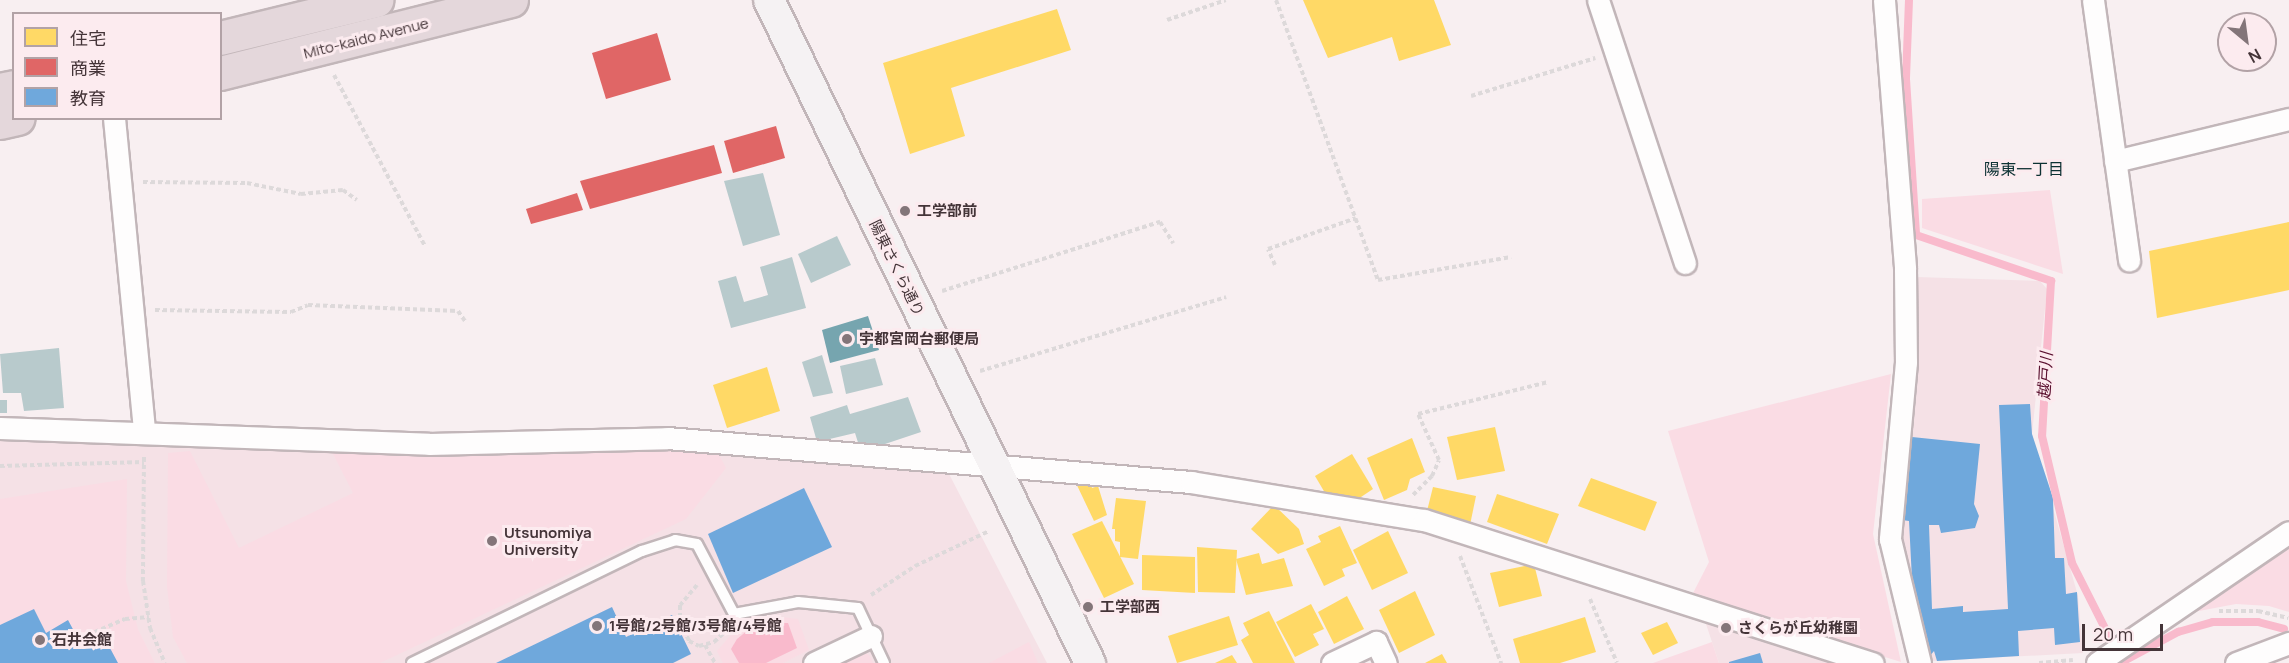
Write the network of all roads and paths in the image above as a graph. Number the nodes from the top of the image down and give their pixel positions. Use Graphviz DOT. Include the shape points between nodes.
graph roads {
  1 [pos="376,0"];
  2 [pos="511,0"];
  3 [pos="769,0"];
  4 [pos="1226,0"];
  5 [pos="1276,0"];
  6 [pos="1598,0"];
  7 [pos="1884,0"];
  8 [pos="2093,0"];
  9 [pos="1167,20"];
  10 [pos="222,38"];
  11 [pos="321,50"];
  12 [pos="1615,51"];
  13 [pos="222,73"];
  14 [pos="1471,96"];
  15 [pos="2289,119"];
  16 [pos="114,120"];
  17 [pos="2115,161"];
  18 [pos="120,182"];
  19 [pos="357,200"];
  20 [pos="1356,219"];
  21 [pos="1173,243"];
  22 [pos="425,246"];
  23 [pos="1511,257"];
  24 [pos="2129,261"];
  25 [pos="1685,263"];
  26 [pos="1275,265"];
  27 [pos="1226,297"];
  28 [pos="913,300"];
  29 [pos="132,310"];
  30 [pos="465,321"];
  31 [pos="951,381"];
  32 [pos="1548,382"];
  33 [pos="0,428"];
  34 [pos="144,432"];
  35 [pos="144,462"];
  36 [pos="992,463"];
  37 [pos="0,466"];
  38 [pos="1393,515"];
  39 [pos="1449,527"];
  40 [pos="989,531"];
  41 [pos="2289,532"];
  42 [pos="1577,567"];
  43 [pos="712,574"];
  44 [pos="858,608"];
  45 [pos="2208,613"];
  46 [pos="736,614"];
  47 [pos="148,617"];
  48 [pos="2289,619"];
  49 [pos="871,636"];
  50 [pos="81,638"];
  51 [pos="2289,643"];
  52 [pos="705,645"];
  53 [pos="2096,659"];
  54 [pos="165,663"];
  55 [pos="412,663"];
  56 [pos="715,663"];
  57 [pos="814,663"];
  58 [pos="884,663"];
  59 [pos="1090,663"];
  60 [pos="1332,663"];
  61 [pos="1386,663"];
  62 [pos="1501,663"];
  63 [pos="1617,663"];
  64 [pos="1873,663"];
  65 [pos="1920,663"];
  66 [pos="2039,663"];
  67 [pos="2236,663"];
  1 -- 10 [label="highway"];
  2 -- 11 [label="highway, Mito-kaido Avenue"];
  3 -- 28 [label="street, 陽東さくら通り"];
  4 -- 9 [label="path"];
  5 -- 20 [label="path"];
  6 -- 12 [label="street"];
  7 -- 65 [label="street" via="1906,304 1906,362 1890,539"];
  8 -- 17 [label="street"];
  11 -- 13 [label="highway, Mito-kaido Avenue"];
  11 -- 22 [label="path"];
  12 -- 14 [label="path"];
  12 -- 25 [label="street"];
  15 -- 17 [label="street"];
  16 -- 18 [label="street"];
  17 -- 24 [label="street"];
  18 -- 19 [label="path" via="247,183 301,194 343,190"];
  18 -- 29 [label="street"];
  20 -- 23 [label="path" via="1378,280"];
  20 -- 26 [label="path" via="1268,249"];
  21 -- 28 [label="path" via="1160,222"];
  27 -- 31 [label="path"];
  28 -- 31 [label="street, 陽東さくら通り"];
  29 -- 30 [label="path" via="291,312 308,305 458,311"];
  29 -- 34 [label="street"];
  31 -- 36 [label="street, 陽東さくら通り"];
  32 -- 38 [label="path" via="1418,414 1437,452 1437,469"];
  33 -- 34 [label="street"];
  34 -- 35 [label="path"];
  34 -- 36 [label="street" via="429,444 667,438"];
  35 -- 37 [label="path"];
  35 -- 47 [label="path" via="143,581"];
  36 -- 38 [label="street" via="1191,482"];
  36 -- 59 [label="street, 陽東さくら通り"];
  38 -- 39 [label="street"];
  39 -- 42 [label="street"];
  39 -- 62 [label="path"];
  40 -- 44 [label="path" via="906,571 877,589"];
  41 -- 53 [label="street" via="2138,637"];
  42 -- 63 [label="path"];
  42 -- 64 [label="street"];
  43 -- 46 [label="lane"];
  43 -- 52 [label="path" via="688,592 680,605 680,623 689,641"];
  43 -- 55 [label="lane" via="697,544 675,540 642,551"];
  44 -- 46 [label="lane" via="798,602"];
  44 -- 49 [label="lane"];
  45 -- 48 [label="path" via="2258,610"];
  46 -- 52 [label="path" via="730,627"];
  47 -- 50 [label="path" via="124,619"];
  47 -- 54 [label="path"];
  49 -- 57 [label="street"];
  49 -- 58 [label="lane"];
  51 -- 67 [label="street"];
  52 -- 56 [label="path"];
  53 -- 66 [label="path"];
  60 -- 61 [label="street" via="1376,642"];
}
